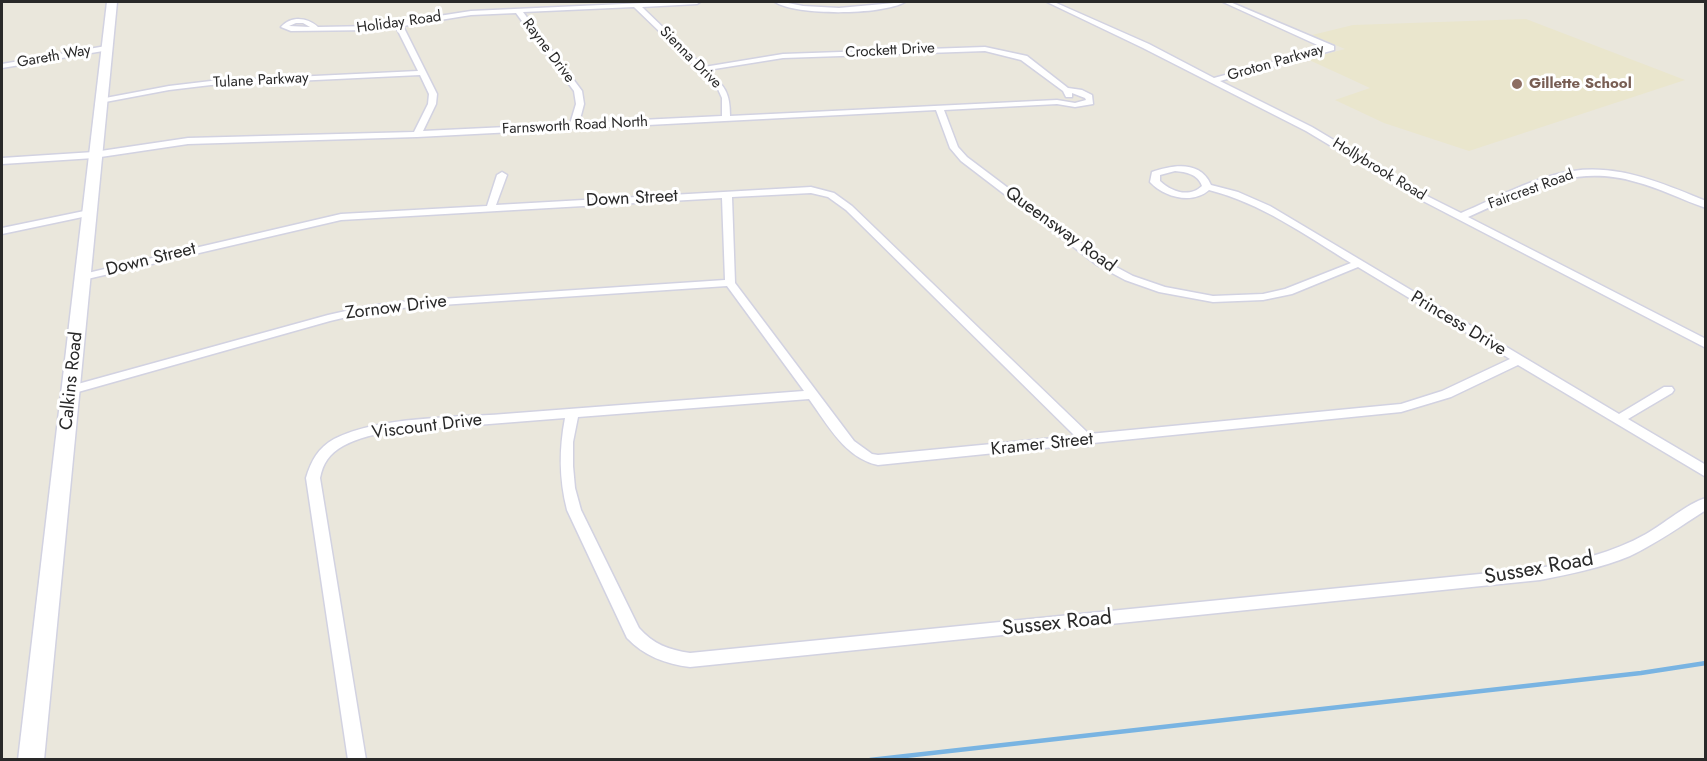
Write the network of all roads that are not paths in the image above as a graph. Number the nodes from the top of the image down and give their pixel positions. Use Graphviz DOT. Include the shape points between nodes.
graph roads {
  1 [pos="112,2"];
  2 [pos="697,2"];
  3 [pos="778,2"];
  4 [pos="902,2"];
  5 [pos="1053,2"];
  6 [pos="1226,2"];
  7 [pos="637,6"];
  8 [pos="518,11"];
  9 [pos="399,25"];
  10 [pos="316,28"];
  11 [pos="106,48"];
  12 [pos="2,66"];
  13 [pos="703,69"];
  14 [pos="424,73"];
  15 [pos="1214,80"];
  16 [pos="1066,90"];
  17 [pos="100,101"];
  18 [pos="1057,102"];
  19 [pos="939,108"];
  20 [pos="726,118"];
  21 [pos="574,126"];
  22 [pos="417,134"];
  23 [pos="94,155"];
  24 [pos="2,160"];
  25 [pos="502,175"];
  26 [pos="1207,187"];
  27 [pos="727,194"];
  28 [pos="1706,206"];
  29 [pos="491,207"];
  30 [pos="89,213"];
  31 [pos="1460,217"];
  32 [pos="2,231"];
  33 [pos="1358,264"];
  34 [pos="83,277"];
  35 [pos="730,283"];
  36 [pos="1706,344"];
  37 [pos="1518,360"];
  38 [pos="70,390"];
  39 [pos="1668,390"];
  40 [pos="811,395"];
  41 [pos="572,414"];
  42 [pos="1618,420"];
  43 [pos="1088,441"];
  44 [pos="1706,472"];
  45 [pos="1706,503"];
  46 [pos="31,759"];
  47 [pos="357,759"];
  1 -- 11 [label="main road, Calkins Road"];
  2 -- 7 [label="street, Holiday Road"];
  3 -- 4 [label="street" via="806,9"];
  5 -- 15 [label="street, Hollybrook Road"];
  6 -- 15 [label="street, Groton Parkway" via="1331,48"];
  7 -- 8 [label="street, Holiday Road"];
  7 -- 13 [label="street, Sienna Drive"];
  8 -- 9 [label="street, Holiday Road" via="457,15"];
  8 -- 21 [label="street, Rayne Drive" via="578,91 580,104"];
  9 -- 10 [label="street, Holiday Road"];
  9 -- 14 [label="street"];
  11 -- 12 [label="street, Gareth Way"];
  11 -- 17 [label="main road, Calkins Road"];
  13 -- 16 [label="street, Crockett Drive" via="783,56 979,49 1024,58"];
  13 -- 20 [label="street, Sienna Drive" via="725,94"];
  14 -- 17 [label="street, Tulane Parkway" via="211,83"];
  14 -- 22 [label="street" via="433,101"];
  15 -- 31 [label="street, Hollybrook Road" via="1315,132"];
  16 -- 18 [label="street" via="1068,97"];
  16 -- 18 [label="street, Crockett Drive" via="1084,93 1090,102"];
  17 -- 23 [label="main road, Calkins Road"];
  18 -- 19 [label="street, Farnsworth Road North"];
  19 -- 20 [label="street, Farnsworth Road North"];
  19 -- 33 [label="street, Queensway Road" via="954,148 964,159 1101,263 1128,278 1181,294 1238,299 1288,292"];
  20 -- 21 [label="street, Farnsworth Road North"];
  21 -- 22 [label="street, Farnsworth Road North"];
  22 -- 23 [label="street, Farnsworth Road North" via="188,141"];
  23 -- 24 [label="street, Farnsworth Road North"];
  23 -- 30 [label="main road, Calkins Road"];
  25 -- 29 [label="street"];
  26 -- 26 [label="street, Princess Drive" via="1191,195 1174,193 1159,186 1154,178 1160,171 1182,169 1204,178"];
  26 -- 33 [label="street, Princess Drive" via="1267,208"];
  27 -- 29 [label="street, Down Street"];
  27 -- 35 [label="street"];
  27 -- 43 [label="street, Down Street" via="811,190 842,202"];
  28 -- 31 [label="street, Faircrest Road" via="1645,181 1580,172"];
  29 -- 34 [label="street, Down Street" via="327,219"];
  30 -- 32 [label="street"];
  30 -- 34 [label="main road, Calkins Road"];
  31 -- 36 [label="street, Hollybrook Road"];
  33 -- 37 [label="street, Princess Drive"];
  34 -- 38 [label="main road, Calkins Road"];
  35 -- 38 [label="street, Zornow Drive" via="368,309"];
  35 -- 40 [label="street, Kramer Street"];
  37 -- 42 [label="street, Princess Drive"];
  37 -- 43 [label="street, Kramer Street" via="1437,399 1401,408"];
  38 -- 46 [label="main road, Calkins Road"];
  39 -- 42 [label="street"];
  40 -- 41 [label="street, Viscount Drive"];
  40 -- 43 [label="street, Kramer Street" via="849,444 868,458 878,460"];
  41 -- 45 [label="street, Sussex Road" via="566,466 574,510 633,633 653,650 678,659 713,659 1540,574 1620,553"];
  41 -- 47 [label="street, Viscount Drive" via="385,430 344,441 316,462 313,478"];
  42 -- 44 [label="street, Princess Drive"];
}
